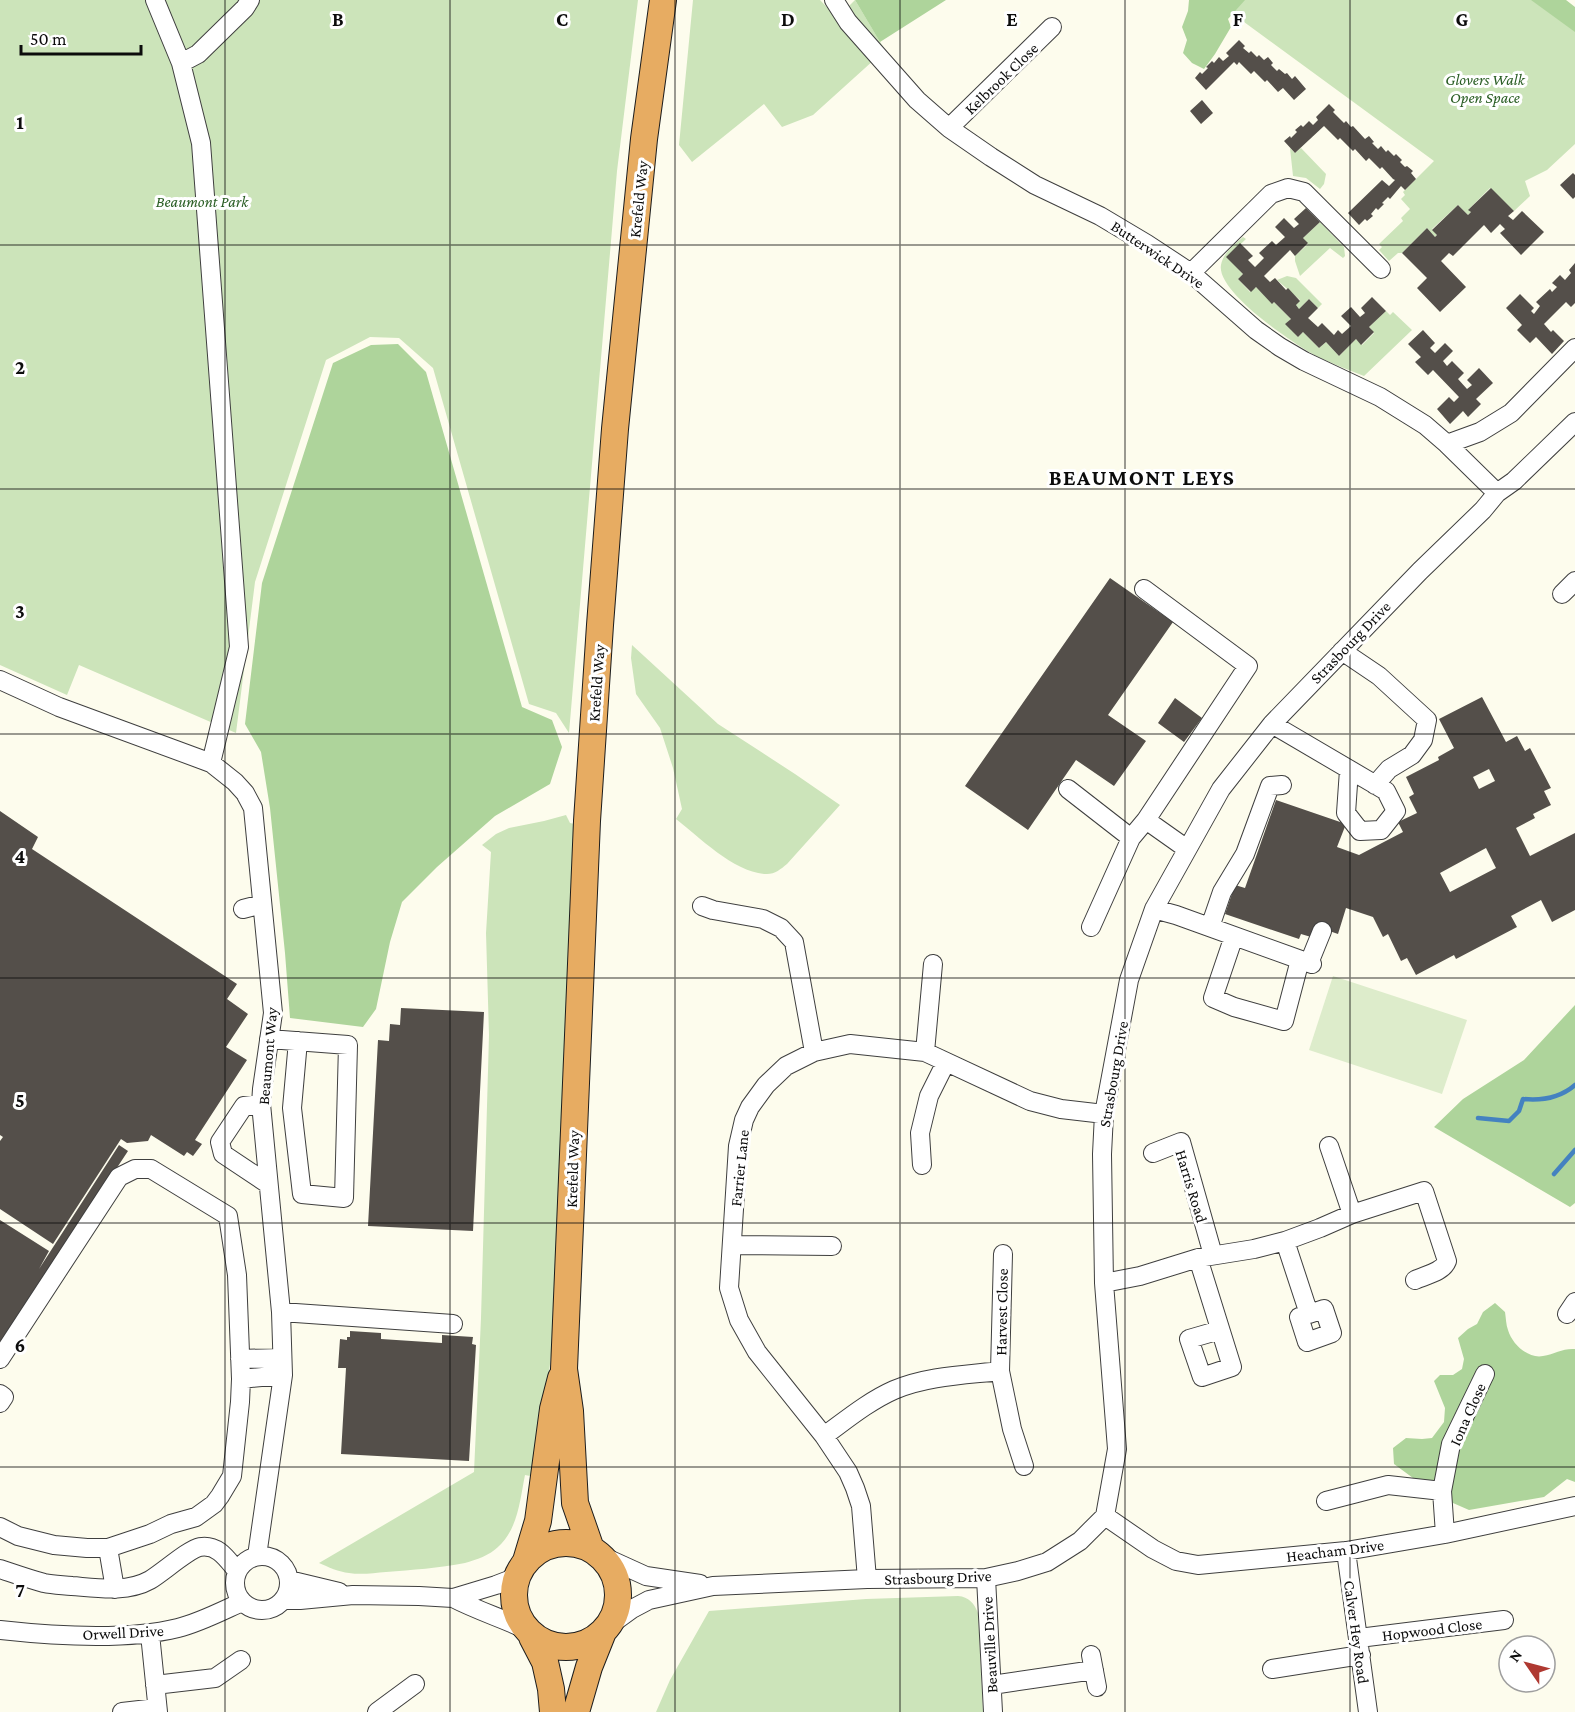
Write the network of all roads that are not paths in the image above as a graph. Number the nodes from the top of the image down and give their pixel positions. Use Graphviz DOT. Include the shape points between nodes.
graph roads {
  1 [pos="155,0"];
  2 [pos="250,0"];
  3 [pos="663,0"];
  4 [pos="834,0"];
  5 [pos="1052,27"];
  6 [pos="181,63"];
  7 [pos="949,128"];
  8 [pos="1381,269"];
  9 [pos="1191,273"];
  10 [pos="1575,348"];
  11 [pos="1575,422"];
  12 [pos="1447,444"];
  13 [pos="1497,493"];
  14 [pos="1575,581"];
  15 [pos="1144,589"];
  16 [pos="1562,594"];
  17 [pos="1342,651"];
  18 [pos="0,680"];
  19 [pos="1272,724"];
  20 [pos="211,763"];
  21 [pos="1350,770"];
  22 [pos="1282,785"];
  23 [pos="1381,788"];
  24 [pos="1068,789"];
  25 [pos="1146,820"];
  26 [pos="1131,838"];
  27 [pos="1187,849"];
  28 [pos="262,904"];
  29 [pos="702,906"];
  30 [pos="243,909"];
  31 [pos="1154,909"];
  32 [pos="1091,927"];
  33 [pos="1210,927"];
  34 [pos="1322,931"];
  35 [pos="1234,936"];
  36 [pos="1307,962"];
  37 [pos="933,964"];
  38 [pos="269,1039"];
  39 [pos="298,1041"];
  40 [pos="814,1052"];
  41 [pos="926,1052"];
  42 [pos="946,1062"];
  43 [pos="261,1104"];
  44 [pos="1104,1114"];
  45 [pos="1329,1146"];
  46 [pos="1153,1152"];
  47 [pos="922,1165"];
  48 [pos="268,1184"];
  49 [pos="1352,1214"];
  50 [pos="1285,1241"];
  51 [pos="732,1245"];
  52 [pos="832,1246"];
  53 [pos="1003,1254"];
  54 [pos="1205,1257"];
  55 [pos="1415,1280"];
  56 [pos="1104,1283"];
  57 [pos="281,1312"];
  58 [pos="1309,1314"];
  59 [pos="453,1324"];
  60 [pos="1220,1330"];
  61 [pos="0,1359"];
  62 [pos="240,1359"];
  63 [pos="283,1366"];
  64 [pos="564,1369"];
  65 [pos="1000,1371"];
  66 [pos="1485,1374"];
  67 [pos="241,1379"];
  68 [pos="0,1394"];
  69 [pos="0,1403"];
  70 [pos="824,1436"];
  71 [pos="1024,1466"];
  72 [pos="1442,1491"];
  73 [pos="1326,1501"];
  74 [pos="1575,1506"];
  75 [pos="1105,1516"];
  76 [pos="0,1527"];
  77 [pos="1445,1534"];
  78 [pos="108,1548"];
  79 [pos="1346,1551"];
  80 [pos="596,1553"];
  81 [pos="257,1556"];
  82 [pos="524,1565"];
  83 [pos="0,1569"];
  84 [pos="237,1571"];
  85 [pos="986,1578"];
  86 [pos="867,1579"];
  87 [pos="289,1580"];
  88 [pos="713,1586"];
  89 [pos="115,1588"];
  90 [pos="353,1595"];
  91 [pos="453,1598"];
  92 [pos="283,1600"];
  93 [pos="242,1602"];
  94 [pos="1504,1620"];
  95 [pos="607,1628"];
  96 [pos="0,1630"];
  97 [pos="529,1633"];
  98 [pos="150,1634"];
  99 [pos="1360,1647"];
  100 [pos="241,1660"];
  101 [pos="1272,1669"];
  102 [pos="1094,1671"];
  103 [pos="415,1684"];
  104 [pos="155,1685"];
  105 [pos="992,1685"];
  106 [pos="158,1710"];
  107 [pos="122,1712"];
  108 [pos="377,1712"];
  109 [pos="553,1712"];
  110 [pos="576,1712"];
  111 [pos="993,1712"];
  112 [pos="1368,1712"];
  1 -- 6 [label="street"];
  2 -- 6 [label="street" via="198,54"];
  3 -- 64 [label="highway, Krefeld Way" via="644,139 600,625 587,821"];
  4 -- 7 [label="street, Butterwick Drive" via="848,22 917,100"];
  5 -- 7 [label="street, Kelbrook Close"];
  6 -- 20 [label="street" via="201,143 239,647"];
  7 -- 9 [label="street, Butterwick Drive" via="1035,185 1100,216"];
  8 -- 9 [label="street" via="1304,192 1288,188 1271,194"];
  9 -- 12 [label="street, Butterwick Drive" via="1280,347 1380,397"];
  10 -- 12 [label="street" via="1511,413 1480,432"];
  11 -- 13 [label="street, Strasbourg Drive"];
  12 -- 13 [label="street, Butterwick Drive"];
  13 -- 17 [label="street, Strasbourg Drive"];
  14 -- 16 [label="street"];
  15 -- 25 [label="street" via="1248,666"];
  17 -- 19 [label="street, Strasbourg Drive"];
  17 -- 23 [label="street" via="1379,676 1427,720 1423,740 1412,754 1389,769"];
  18 -- 20 [label="street, Beaumont Way"];
  19 -- 21 [label="street"];
  19 -- 27 [label="street, Strasbourg Drive" via="1221,789"];
  20 -- 28 [label="street, Beaumont Way" via="235,782 253,808"];
  21 -- 23 [label="street"];
  21 -- 23 [label="street" via="1346,813 1360,831 1382,830 1396,811"];
  22 -- 33 [label="street" via="1270,786 1245,854 1222,892"];
  24 -- 26 [label="street"];
  25 -- 26 [label="street"];
  25 -- 27 [label="street"];
  26 -- 32 [label="street"];
  27 -- 31 [label="street, Strasbourg Drive"];
  28 -- 30 [label="street"];
  28 -- 38 [label="street, Beaumont Way" via="273,1013"];
  29 -- 40 [label="street" via="763,919 781,928 794,942"];
  31 -- 33 [label="street"];
  31 -- 44 [label="street, Strasbourg Drive" via="1130,980"];
  33 -- 35 [label="street"];
  34 -- 36 [label="street"];
  35 -- 36 [label="street"];
  35 -- 36 [label="street" via="1213,998 1234,1007 1284,1021"];
  37 -- 41 [label="street"];
  38 -- 39 [label="street"];
  38 -- 43 [label="street, Beaumont Way"];
  39 -- 39 [label="street" via="348,1045 344,1198 302,1194 292,1108"];
  40 -- 41 [label="street, Farrier Lane" via="850,1044"];
  40 -- 51 [label="street, Farrier Lane" via="786,1066 766,1085 744,1120 737,1158"];
  41 -- 42 [label="street, Farrier Lane"];
  42 -- 44 [label="street, Farrier Lane" via="1030,1101"];
  42 -- 47 [label="street" via="929,1096 920,1133"];
  43 -- 48 [label="street, Beaumont Way"];
  43 -- 48 [label="street" via="244,1106 220,1142 223,1154"];
  44 -- 56 [label="street, Strasbourg Drive"];
  45 -- 49 [label="street"];
  46 -- 54 [label="street, Harris Road" via="1181,1142"];
  48 -- 57 [label="street, Beaumont Way"];
  49 -- 50 [label="street"];
  49 -- 55 [label="street" via="1424,1191 1447,1261 1441,1269"];
  50 -- 54 [label="street"];
  50 -- 58 [label="street"];
  51 -- 52 [label="street"];
  51 -- 70 [label="street, Farrier Lane" via="729,1288 739,1320 757,1352"];
  53 -- 65 [label="street, Harvest Close"];
  54 -- 56 [label="street"];
  54 -- 60 [label="street, Harris Road"];
  56 -- 75 [label="street, Strasbourg Drive" via="1117,1449"];
  57 -- 59 [label="street"];
  57 -- 63 [label="street, Beaumont Way"];
  61 -- 62 [label="street" via="119,1178 135,1169 151,1169 228,1216 237,1275"];
  62 -- 63 [label="street"];
  62 -- 67 [label="street"];
  63 -- 67 [label="street"];
  63 -- 81 [label="street, Beaumont Way"];
  64 -- 80 [label="highway, Krefeld Way" via="575,1503"];
  64 -- 82 [label="highway, Krefeld Way" via="553,1409 538,1521"];
  65 -- 70 [label="street, Harvest Close" via="917,1382 893,1390"];
  65 -- 71 [label="street, Harvest Close"];
  66 -- 72 [label="street, Iona Close" via="1451,1444"];
  67 -- 78 [label="street" via="232,1476 214,1504 196,1517"];
  68 -- 69 [label="street" via="4,1397"];
  70 -- 86 [label="street, Farrier Lane" via="848,1472 861,1506"];
  72 -- 73 [label="street" via="1388,1485"];
  72 -- 77 [label="street, Iona Close"];
  74 -- 77 [label="street, Heacham Drive"];
  75 -- 79 [label="street, Heacham Drive" via="1153,1549 1176,1561 1198,1565"];
  75 -- 85 [label="street, Strasbourg Drive" via="1080,1541 1047,1562"];
  76 -- 78 [label="street" via="54,1545"];
  77 -- 79 [label="street, Heacham Drive"];
  78 -- 89 [label="street"];
  79 -- 99 [label="street, Calver Hey Road"];
  80 -- 82 [label="highway" via="568,1543 550,1545"];
  80 -- 88 [label="street, Strasbourg Drive" via="646,1576"];
  80 -- 95 [label="highway" via="611,1569 618,1594 615,1614"];
  81 -- 84 [label="street" via="243,1562"];
  81 -- 87 [label="street" via="269,1556 280,1562"];
  82 -- 91 [label="street" via="509,1580"];
  82 -- 97 [label="highway" via="513,1594 516,1611"];
  83 -- 89 [label="street" via="47,1584"];
  84 -- 89 [label="street" via="219,1551 199,1547 148,1581"];
  84 -- 93 [label="street" via="234,1583"];
  85 -- 86 [label="street, Strasbourg Drive"];
  85 -- 105 [label="street, Beauville Drive"];
  86 -- 88 [label="street, Strasbourg Drive"];
  87 -- 90 [label="street"];
  87 -- 92 [label="street"];
  88 -- 95 [label="street, Strasbourg Drive" via="649,1600"];
  90 -- 91 [label="street"];
  90 -- 92 [label="street"];
  91 -- 97 [label="street"];
  92 -- 93 [label="street" via="270,1610 255,1610"];
  93 -- 98 [label="street, Orwell Drive" via="181,1628"];
  94 -- 99 [label="street, Hopwood Close"];
  95 -- 97 [label="highway" via="594,1640 577,1647 561,1648"];
  95 -- 110 [label="highway" via="589,1667"];
  96 -- 98 [label="street, Orwell Drive" via="44,1635"];
  97 -- 109 [label="highway" via="545,1662"];
  98 -- 104 [label="street"];
  99 -- 101 [label="street, Hopwood Close"];
  99 -- 112 [label="street, Calver Hey Road"];
  100 -- 104 [label="street" via="216,1678"];
  102 -- 105 [label="street"];
  103 -- 108 [label="street"];
  104 -- 106 [label="street"];
  105 -- 111 [label="street, Beauville Drive"];
  106 -- 107 [label="street"];
}
